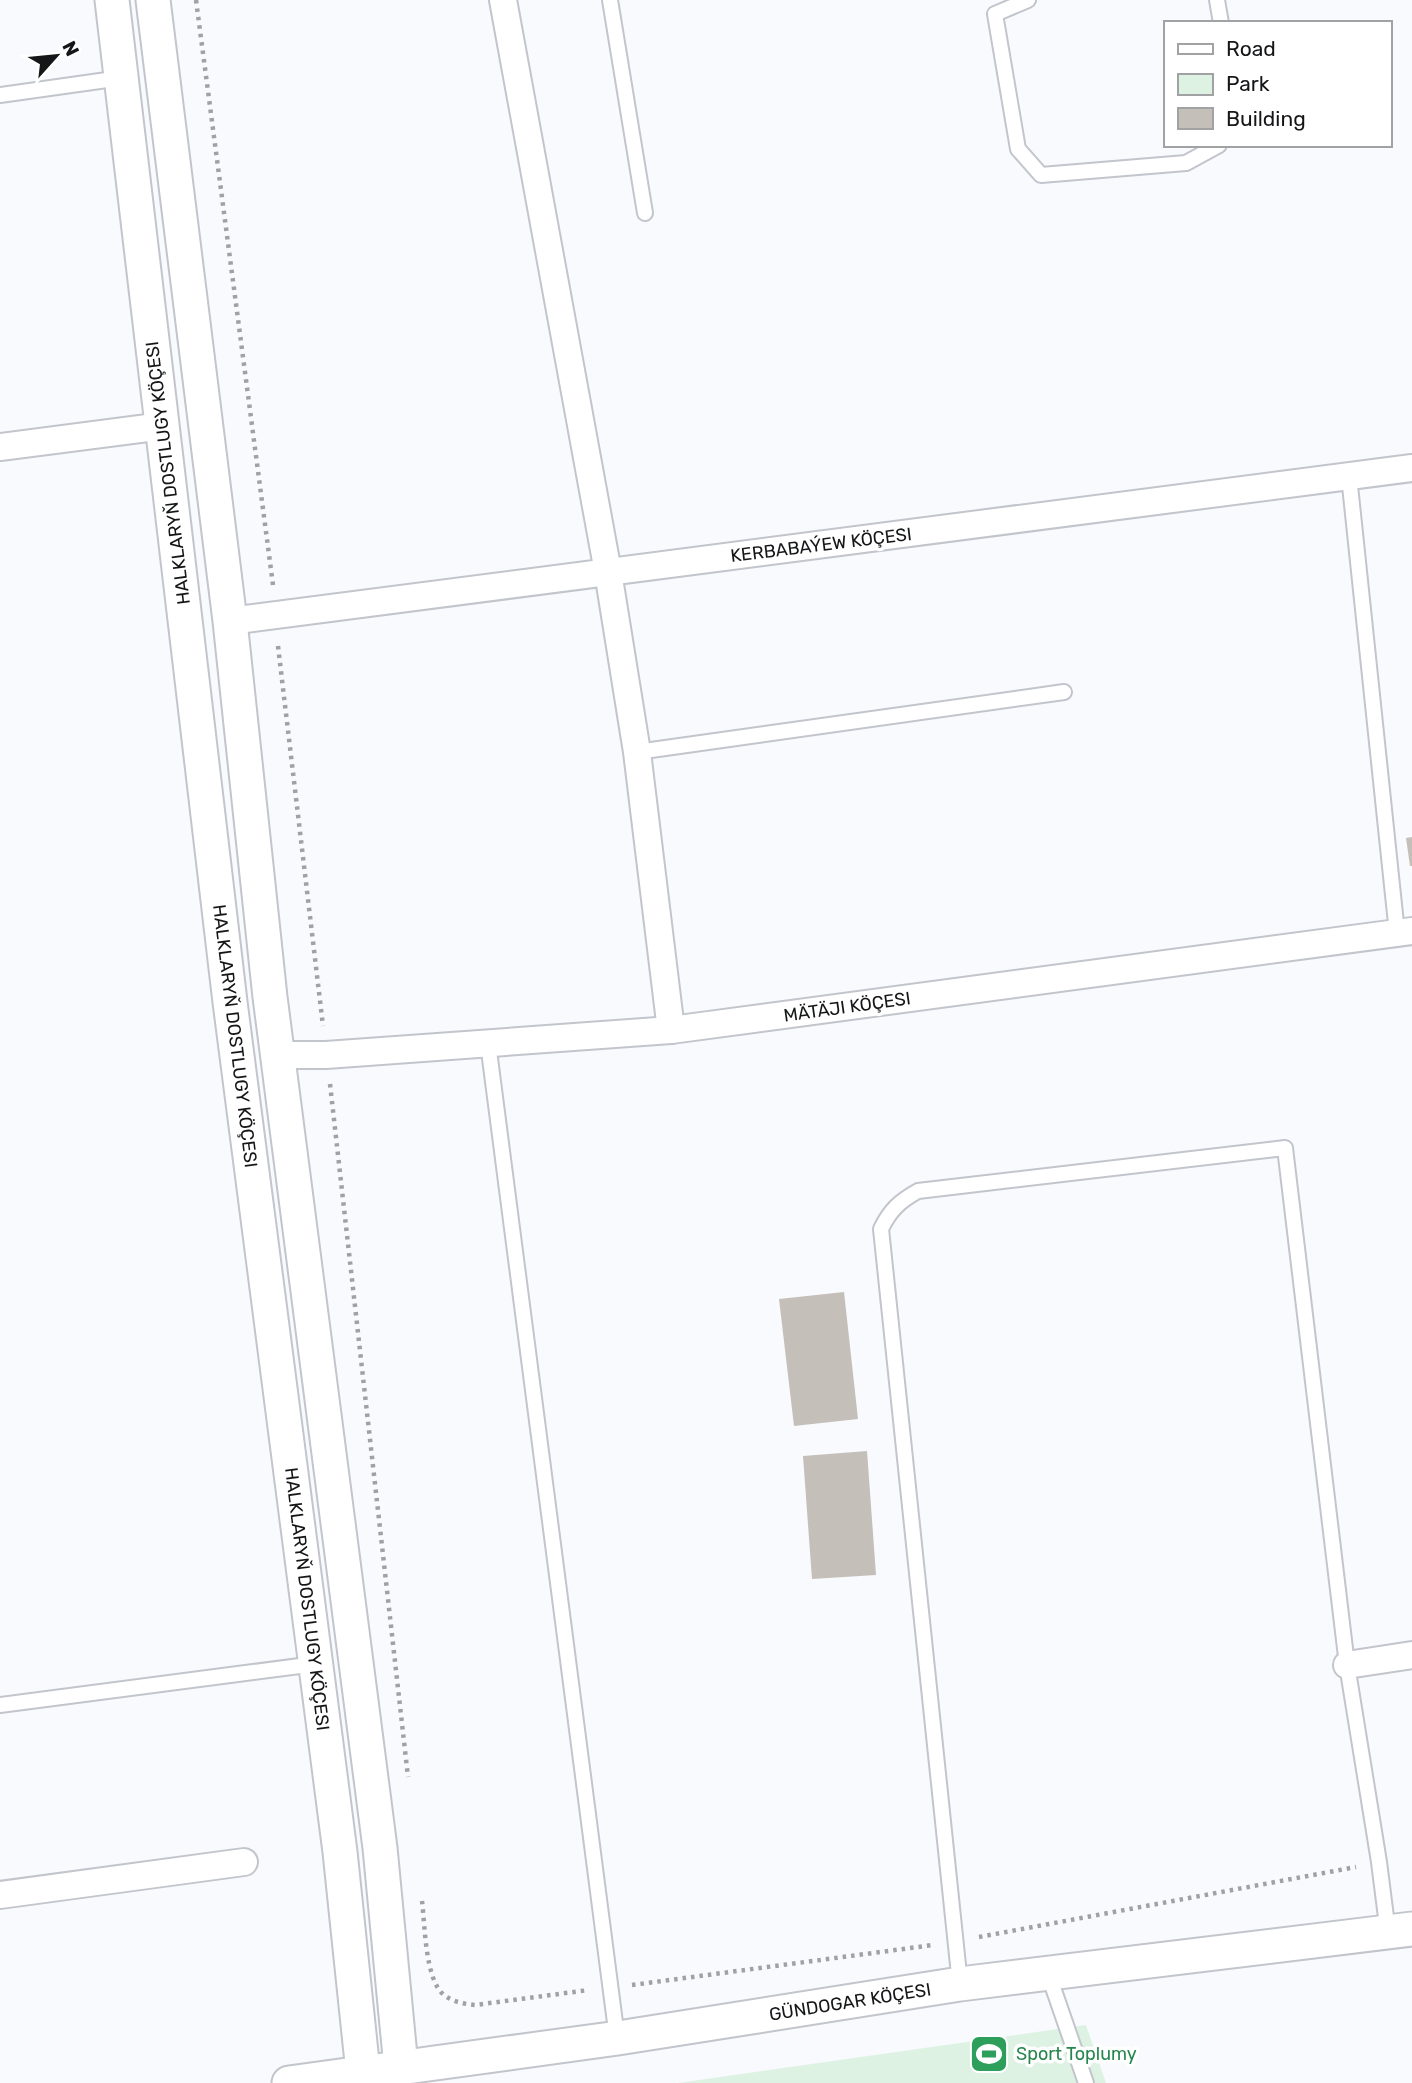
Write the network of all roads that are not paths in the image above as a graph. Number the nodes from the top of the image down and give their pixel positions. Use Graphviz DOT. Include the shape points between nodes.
graph roads {
  1 [pos="112,0"];
  2 [pos="153,0"];
  3 [pos="503,0"];
  4 [pos="610,0"];
  5 [pos="1028,0"];
  6 [pos="1217,0"];
  7 [pos="1222,21"];
  8 [pos="121,78"];
  9 [pos="0,95"];
  10 [pos="1215,147"];
  11 [pos="645,213"];
  12 [pos="163,426"];
  13 [pos="0,447"];
  14 [pos="1412,468"];
  15 [pos="1349,476"];
  16 [pos="608,572"];
  17 [pos="230,621"];
  18 [pos="1065,692"];
  19 [pos="637,752"];
  20 [pos="1405,932"];
  21 [pos="671,1030"];
  22 [pos="488,1043"];
  23 [pos="279,1055"];
  24 [pos="1412,1655"];
  25 [pos="315,1664"];
  26 [pos="1347,1665"];
  27 [pos="0,1705"];
  28 [pos="244,1862"];
  29 [pos="0,1895"];
  30 [pos="1400,1931"];
  31 [pos="1048,1973"];
  32 [pos="960,1984"];
  33 [pos="618,2038"];
  34 [pos="401,2067"];
  35 [pos="363,2072"];
  36 [pos="289,2083"];
  37 [pos="1086,2083"];
  1 -- 8 [label="street, HALKLARYŇ DOSTLUGY KÖÇESI"];
  2 -- 17 [label="street"];
  3 -- 16 [label="street"];
  4 -- 11 [label="lane"];
  5 -- 10 [label="lane" via="995,13 1018,149 1041,175 1186,163"];
  6 -- 7 [label="lane"];
  8 -- 9 [label="lane"];
  8 -- 12 [label="street, HALKLARYŇ DOSTLUGY KÖÇESI"];
  12 -- 13 [label="street"];
  12 -- 25 [label="street, HALKLARYŇ DOSTLUGY KÖÇESI" via="230,1002"];
  14 -- 15 [label="street, KERBABAÝEW KÖÇESI"];
  15 -- 16 [label="street, KERBABAÝEW KÖÇESI"];
  15 -- 20 [label="lane"];
  16 -- 17 [label="street, KERBABAÝEW KÖÇESI"];
  16 -- 19 [label="street"];
  17 -- 23 [label="street"];
  18 -- 19 [label="lane"];
  19 -- 21 [label="street"];
  20 -- 21 [label="street, MÄTÄJI KÖÇESI"];
  21 -- 22 [label="street, MÄTÄJI KÖÇESI"];
  22 -- 23 [label="street, MÄTÄJI KÖÇESI"];
  22 -- 33 [label="lane"];
  23 -- 34 [label="street" via="380,1848"];
  24 -- 26 [label="street"];
  25 -- 27 [label="lane"];
  25 -- 35 [label="street, HALKLARYŇ DOSTLUGY KÖÇESI"];
  26 -- 30 [label="lane" via="1379,1862"];
  26 -- 32 [label="lane" via="1285,1148 918,1191 901,1200 881,1229"];
  28 -- 29 [label="street"];
  30 -- 31 [label="street, GÜNDOGAR KÖÇESI"];
  31 -- 32 [label="street, GÜNDOGAR KÖÇESI"];
  31 -- 37 [label="lane"];
  32 -- 33 [label="street, GÜNDOGAR KÖÇESI"];
  33 -- 34 [label="street, GÜNDOGAR KÖÇESI"];
  34 -- 35 [label="street, GÜNDOGAR KÖÇESI"];
  35 -- 36 [label="street, GÜNDOGAR KÖÇESI"];
}
